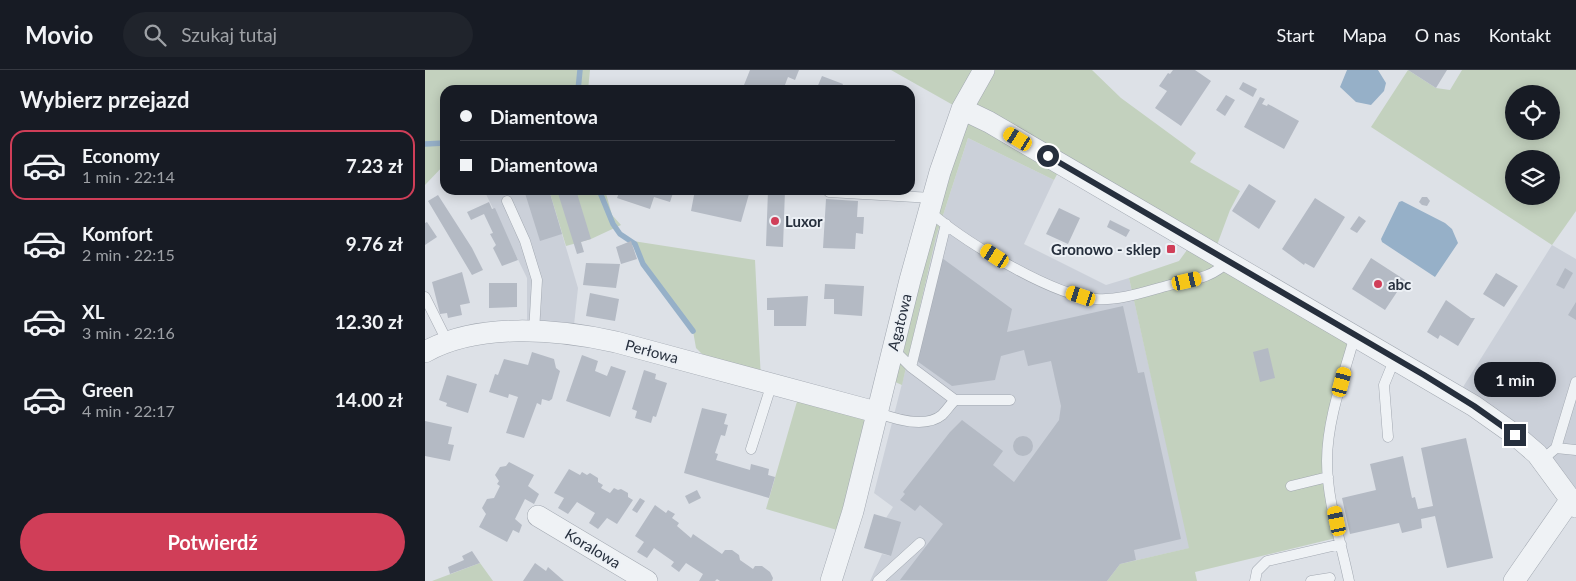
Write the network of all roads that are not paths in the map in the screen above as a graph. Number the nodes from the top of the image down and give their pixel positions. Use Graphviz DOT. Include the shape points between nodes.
graph roads {
  1 [pos="984,70"];
  2 [pos="962,109"];
  3 [pos="854,195"];
  4 [pos="507,201"];
  5 [pos="930,204"];
  6 [pos="946,224"];
  7 [pos="1229,261"];
  8 [pos="425,297"];
  9 [pos="534,332"];
  10 [pos="1355,335"];
  11 [pos="447,341"];
  12 [pos="893,348"];
  13 [pos="425,352"];
  14 [pos="1395,358"];
  15 [pos="911,367"];
  16 [pos="1576,382"];
  17 [pos="772,384"];
  18 [pos="955,400"];
  19 [pos="1010,400"];
  20 [pos="876,412"];
  21 [pos="1389,438"];
  22 [pos="751,449"];
  23 [pos="1576,450"];
  24 [pos="1549,454"];
  25 [pos="1328,478"];
  26 [pos="1291,486"];
  27 [pos="1573,503"];
  28 [pos="538,516"];
  29 [pos="920,544"];
  30 [pos="1341,544"];
  31 [pos="1330,578"];
  32 [pos="647,581"];
  33 [pos="831,581"];
  34 [pos="878,581"];
  35 [pos="1255,581"];
  36 [pos="1311,581"];
  37 [pos="1349,581"];
  38 [pos="1514,581"];
  1 -- 2 [label="street, Agatowa"];
  2 -- 5 [label="street, Agatowa"];
  2 -- 7 [label="street"];
  3 -- 5 [label="lane"];
  4 -- 9 [label="lane" via="525,241 537,280"];
  5 -- 6 [label="lane"];
  5 -- 12 [label="street, Agatowa"];
  6 -- 7 [label="lane" via="995,256 1054,288 1096,299 1206,277 1221,270"];
  6 -- 15 [label="lane"];
  7 -- 10 [label="street"];
  8 -- 11 [label="lane"];
  9 -- 11 [label="street, Perłowa" via="478,334"];
  9 -- 17 [label="street, Perłowa" via="600,338"];
  10 -- 14 [label="street"];
  10 -- 25 [label="lane" via="1331,429"];
  11 -- 13 [label="street, Perłowa"];
  12 -- 15 [label="lane"];
  12 -- 20 [label="street, Agatowa"];
  14 -- 21 [label="lane" via="1384,385"];
  14 -- 24 [label="street"];
  15 -- 18 [label="lane"];
  16 -- 24 [label="lane"];
  17 -- 20 [label="street, Perłowa"];
  17 -- 22 [label="lane"];
  18 -- 19 [label="lane"];
  18 -- 20 [label="lane" via="941,416 930,421 901,420"];
  20 -- 33 [label="street, Agatowa" via="849,525"];
  23 -- 24 [label="lane"];
  24 -- 27 [label="street"];
  25 -- 26 [label="lane"];
  25 -- 30 [label="lane"];
  27 -- 38 [label="street"];
  28 -- 32 [label="street, Koralowa"];
  29 -- 34 [label="lane"];
  30 -- 35 [label="lane" via="1267,561 1257,571"];
  30 -- 37 [label="lane"];
  31 -- 36 [label="lane"];
}
